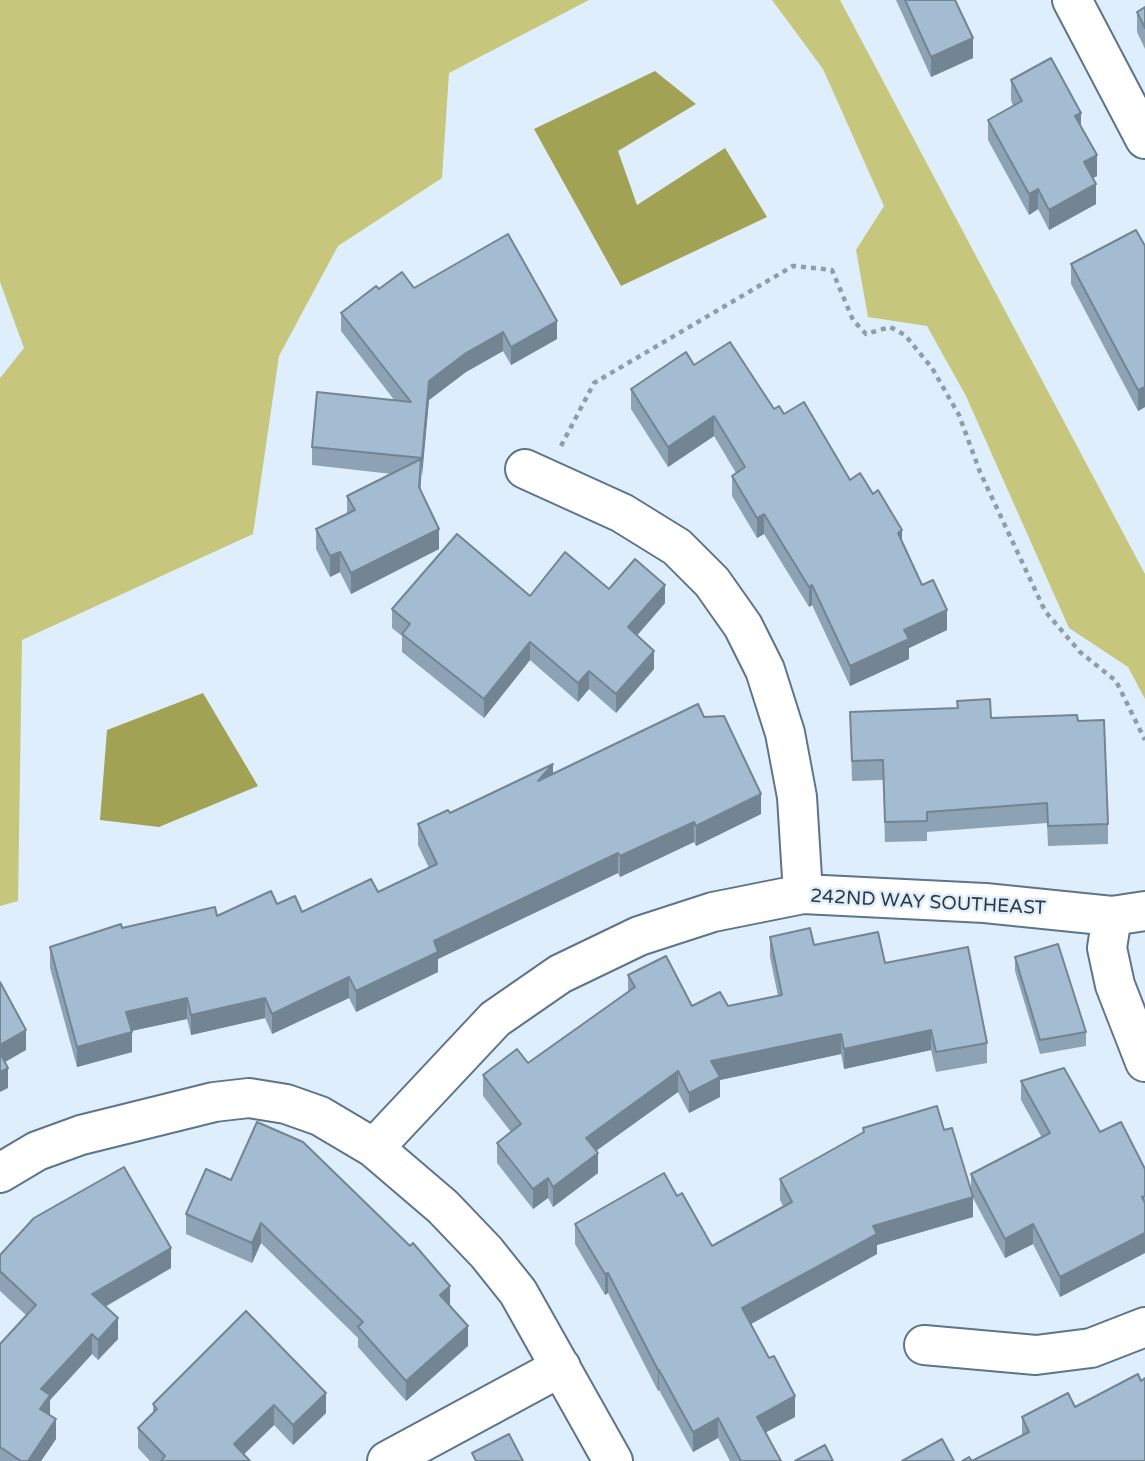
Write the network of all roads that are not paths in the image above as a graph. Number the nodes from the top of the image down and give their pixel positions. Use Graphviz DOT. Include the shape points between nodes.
graph roads {
  1 [pos="1072,0"];
  2 [pos="1145,139"];
  3 [pos="534,473"];
  4 [pos="803,894"];
  5 [pos="1129,914"];
  6 [pos="1145,1062"];
  7 [pos="374,1148"];
  8 [pos="0,1173"];
  9 [pos="1145,1327"];
  10 [pos="924,1345"];
  11 [pos="561,1367"];
  12 [pos="387,1461"];
  13 [pos="613,1461"];
  1 -- 2 [label="street"];
  3 -- 4 [label="street" via="622,513 677,547 712,582 743,626 765,670 785,733 797,797"];
  4 -- 5 [label="street, 242ND WAY SOUTHEAST"];
  4 -- 7 [label="street, 242ND WAY SOUTHEAST" via="713,912 639,936 560,974 495,1019"];
  5 -- 6 [label="street" via="1107,948 1115,985"];
  7 -- 8 [label="street" via="320,1116 249,1098 214,1101 81,1135 37,1151"];
  7 -- 11 [label="street" via="443,1207 486,1252 518,1292"];
  9 -- 10 [label="street" via="1091,1348 1036,1355"];
  11 -- 12 [label="street"];
  11 -- 13 [label="street"];
}
